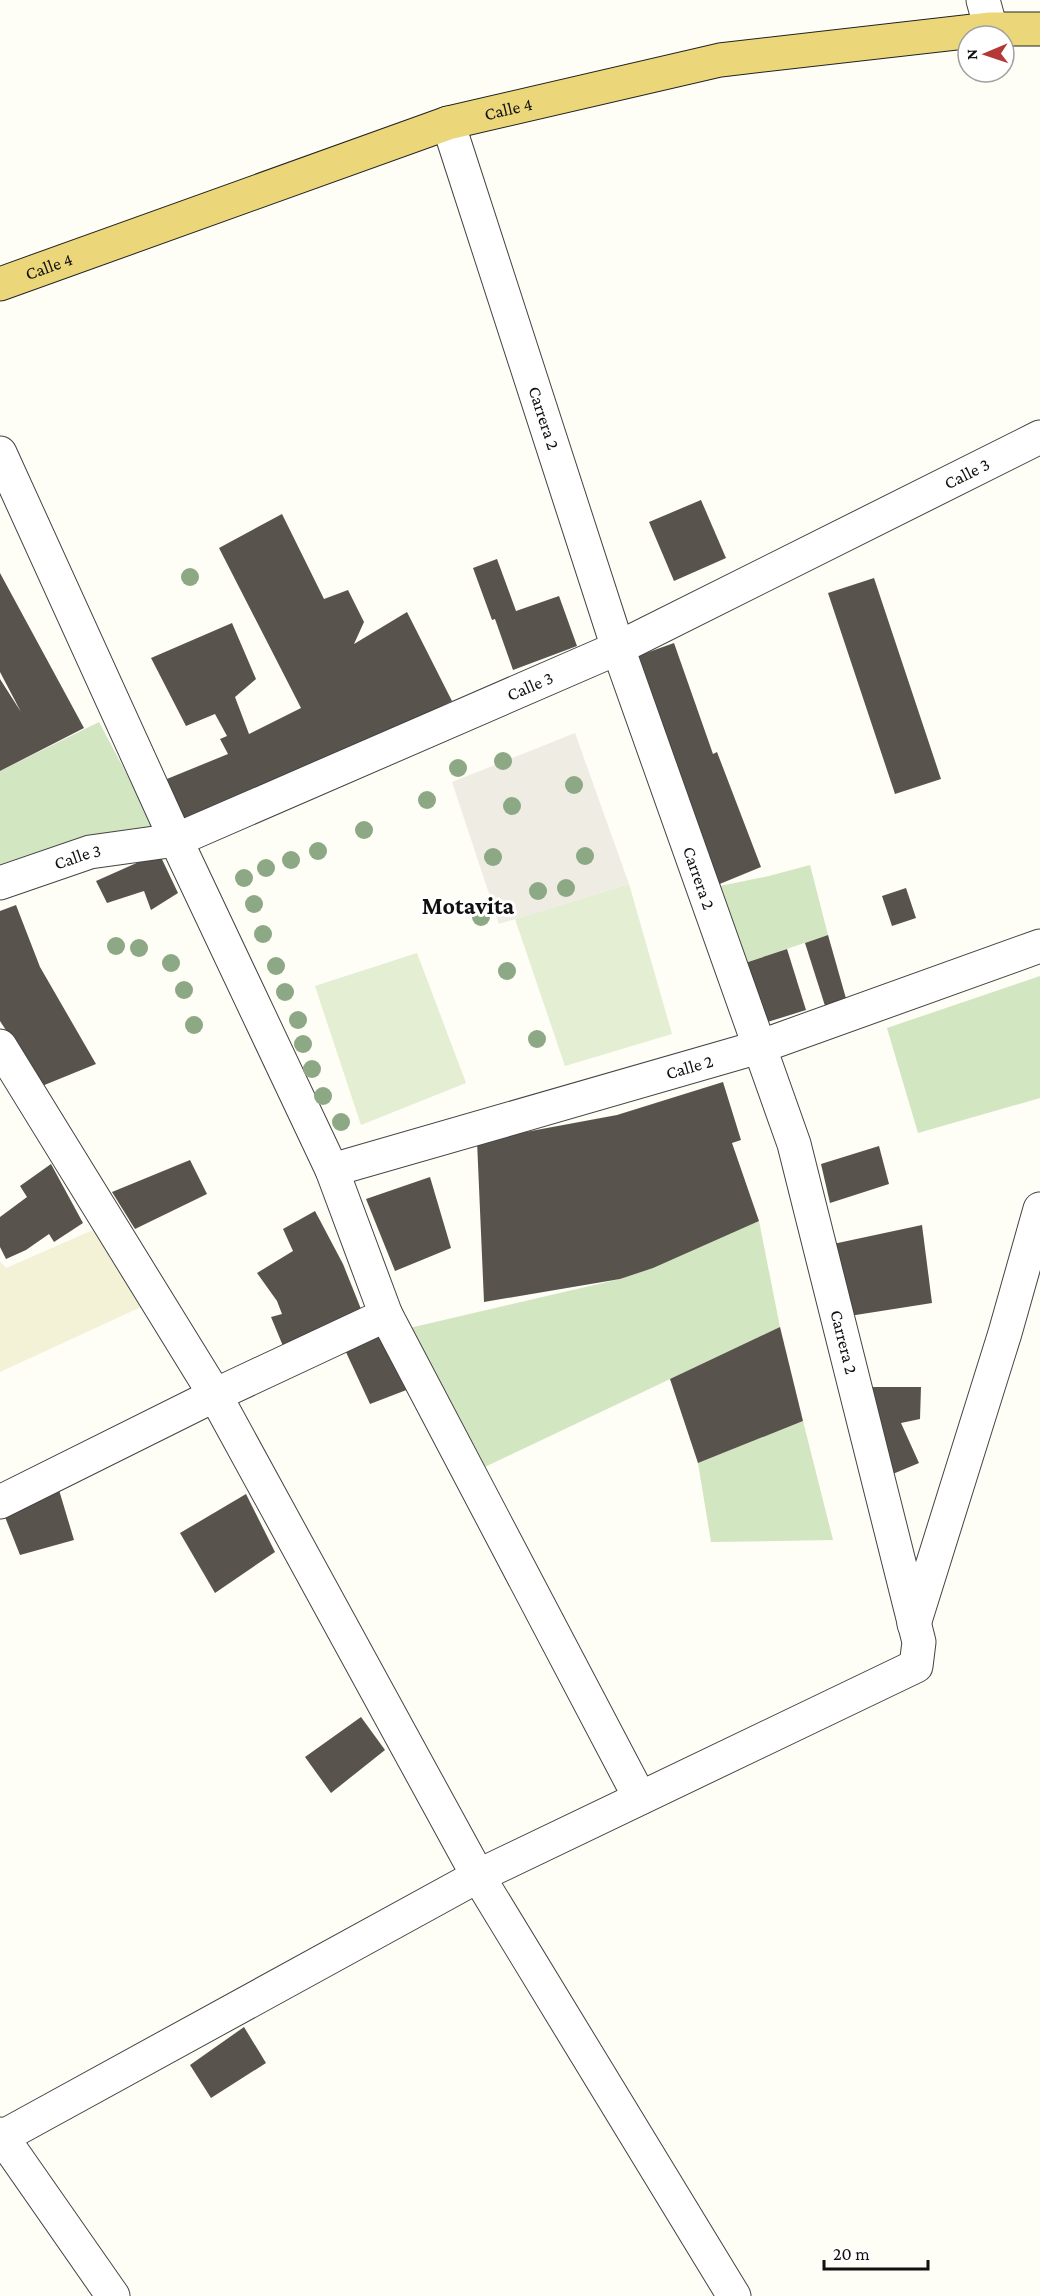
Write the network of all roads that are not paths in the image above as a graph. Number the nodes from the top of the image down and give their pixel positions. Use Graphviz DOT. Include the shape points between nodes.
graph roads {
  1 [pos="987,15"];
  2 [pos="1040,29"];
  3 [pos="448,123"];
  4 [pos="0,284"];
  5 [pos="1040,437"];
  6 [pos="0,453"];
  7 [pos="618,648"];
  8 [pos="176,840"];
  9 [pos="0,883"];
  10 [pos="1040,946"];
  11 [pos="0,1046"];
  12 [pos="759,1047"];
  13 [pos="332,1170"];
  14 [pos="1040,1209"];
  15 [pos="386,1315"];
  16 [pos="215,1395"];
  17 [pos="0,1502"];
  18 [pos="917,1633"];
  19 [pos="640,1798"];
  20 [pos="478,1876"];
  21 [pos="1,2135"];
  22 [pos="112,2296"];
  23 [pos="734,2296"];
  1 -- 2 [label="main road, Calle 4"];
  1 -- 3 [label="main road, Calle 4" via="720,60"];
  3 -- 4 [label="main road, Calle 4"];
  3 -- 7 [label="street, Carrera 2"];
  5 -- 7 [label="street, Calle 3"];
  6 -- 8 [label="street"];
  7 -- 8 [label="street, Calle 3"];
  7 -- 12 [label="street, Carrera 2"];
  8 -- 9 [label="street, Calle 3" via="90,852"];
  8 -- 13 [label="street"];
  10 -- 12 [label="street, Calle 2"];
  11 -- 16 [label="street"];
  12 -- 13 [label="street, Calle 2"];
  12 -- 18 [label="street, Carrera 2" via="794,1144"];
  13 -- 15 [label="street"];
  14 -- 18 [label="street"];
  15 -- 16 [label="street"];
  15 -- 19 [label="street"];
  16 -- 17 [label="street"];
  16 -- 20 [label="street"];
  18 -- 19 [label="street" via="916,1666"];
  19 -- 20 [label="street"];
  20 -- 21 [label="street"];
  20 -- 23 [label="street"];
  21 -- 22 [label="street"];
}
